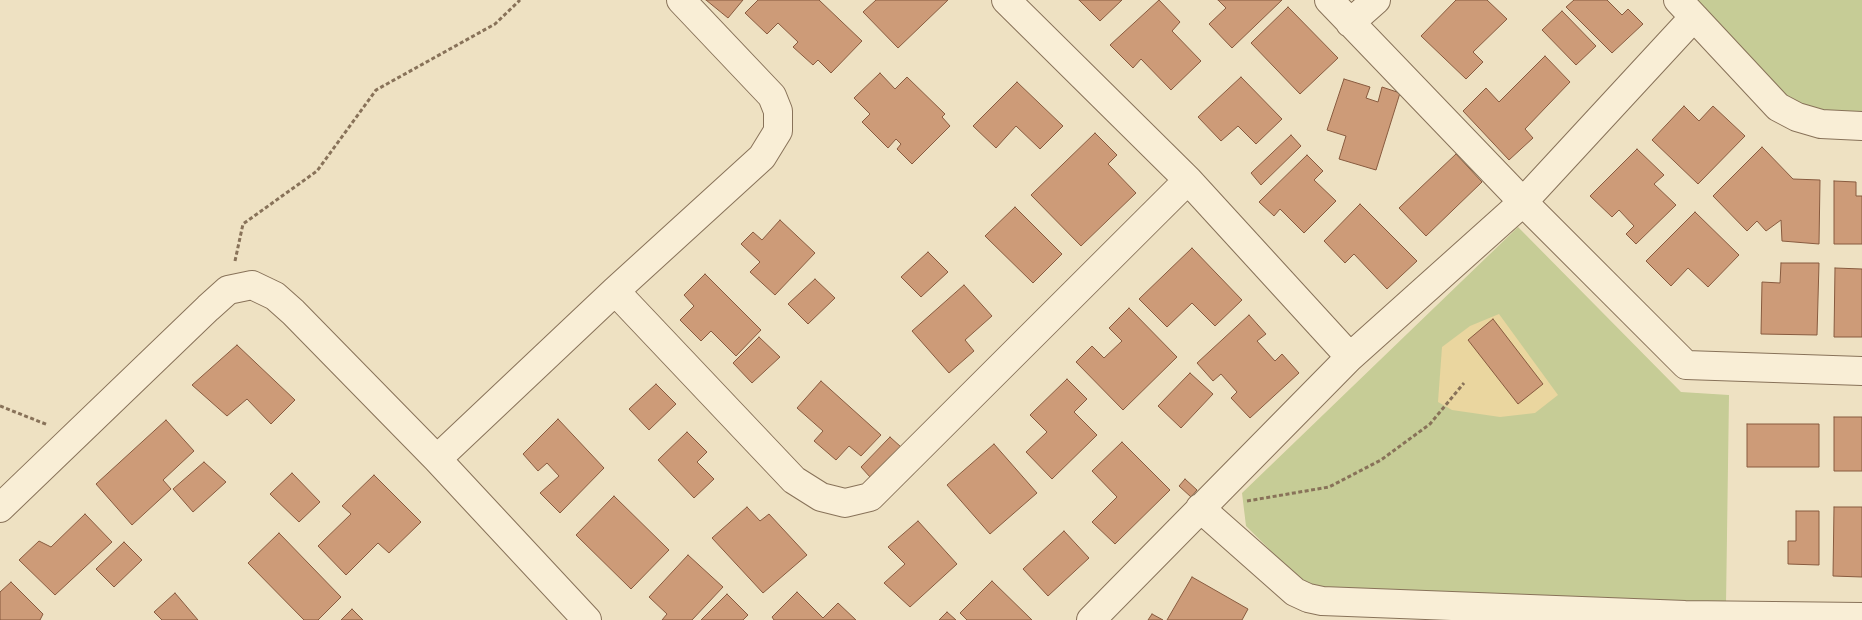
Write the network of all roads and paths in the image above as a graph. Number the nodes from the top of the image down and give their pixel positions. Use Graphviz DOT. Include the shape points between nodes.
graph roads {
  1 [pos="520,0"];
  2 [pos="681,0"];
  3 [pos="1006,0"];
  4 [pos="1328,0"];
  5 [pos="1376,0"];
  6 [pos="1686,9"];
  7 [pos="1350,23"];
  8 [pos="1862,126"];
  9 [pos="1188,180"];
  10 [pos="1523,202"];
  11 [pos="228,290"];
  12 [pos="615,291"];
  13 [pos="1350,356"];
  14 [pos="1862,371"];
  15 [pos="1464,383"];
  16 [pos="0,406"];
  17 [pos="75,436"];
  18 [pos="437,458"];
  19 [pos="1246,501"];
  20 [pos="0,508"];
  21 [pos="1200,508"];
  22 [pos="1862,617"];
  23 [pos="1685,618"];
  24 [pos="587,620"];
  25 [pos="1091,620"];
  1 -- 11 [label="path" via="495,24 376,90 317,171 243,224"];
  2 -- 12 [label="street" via="772,96 778,111 778,131 762,157"];
  3 -- 9 [label="street"];
  4 -- 7 [label="street"];
  5 -- 7 [label="street"];
  6 -- 8 [label="street" via="1778,107 1821,124"];
  6 -- 10 [label="street"];
  7 -- 10 [label="street"];
  9 -- 12 [label="street" via="870,497 845,503 821,497 794,480"];
  9 -- 13 [label="street"];
  10 -- 13 [label="street"];
  10 -- 14 [label="street" via="1686,365"];
  11 -- 17 [label="street"];
  11 -- 18 [label="street" via="252,285 275,296"];
  12 -- 18 [label="street"];
  13 -- 21 [label="street"];
  15 -- 19 [label="path" via="1430,424 1380,460 1329,487"];
  16 -- 17 [label="path"];
  17 -- 20 [label="street"];
  18 -- 24 [label="street"];
  21 -- 23 [label="street" via="1295,592 1308,598"];
  21 -- 25 [label="street"];
  22 -- 23 [label="street"];
}
